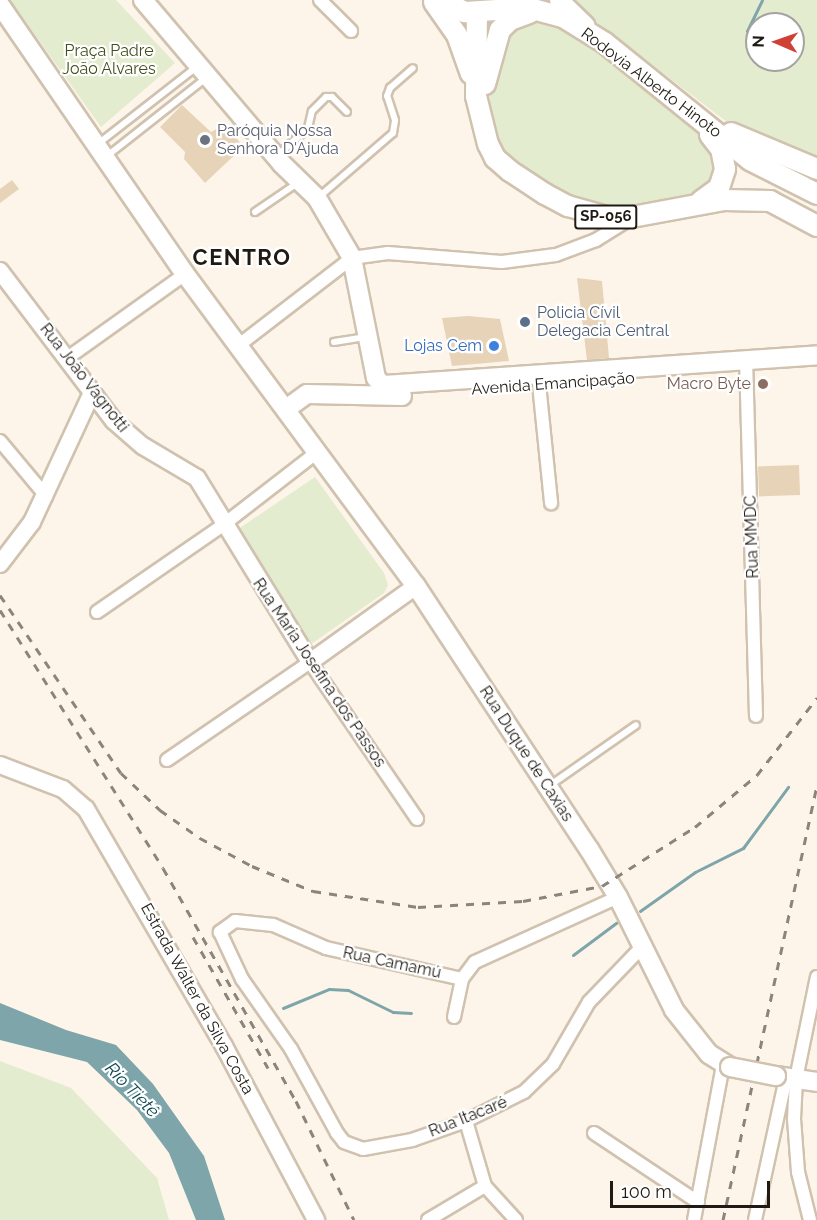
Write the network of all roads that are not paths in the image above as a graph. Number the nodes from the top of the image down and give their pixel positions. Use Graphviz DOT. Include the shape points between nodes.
graph roads {
  1 [pos="143,0"];
  2 [pos="320,0"];
  3 [pos="432,0"];
  4 [pos="441,0"];
  5 [pos="460,0"];
  6 [pos="1,5"];
  7 [pos="551,5"];
  8 [pos="477,7"];
  9 [pos="351,31"];
  10 [pos="413,68"];
  11 [pos="205,69"];
  12 [pos="476,96"];
  13 [pos="346,112"];
  14 [pos="692,112"];
  15 [pos="480,122"];
  16 [pos="102,151"];
  17 [pos="276,157"];
  18 [pos="817,169"];
  19 [pos="300,181"];
  20 [pos="817,195"];
  21 [pos="317,198"];
  22 [pos="696,204"];
  23 [pos="255,212"];
  24 [pos="632,217"];
  25 [pos="815,226"];
  26 [pos="352,258"];
  27 [pos="185,274"];
  28 [pos="3,282"];
  29 [pos="368,337"];
  30 [pos="333,342"];
  31 [pos="239,345"];
  32 [pos="817,355"];
  33 [pos="69,357"];
  34 [pos="746,363"];
  35 [pos="817,365"];
  36 [pos="376,378"];
  37 [pos="539,379"];
  38 [pos="92,393"];
  39 [pos="327,394"];
  40 [pos="375,397"];
  41 [pos="293,413"];
  42 [pos="0,441"];
  43 [pos="316,453"];
  44 [pos="46,496"];
  45 [pos="551,503"];
  46 [pos="223,525"];
  47 [pos="0,564"];
  48 [pos="416,586"];
  49 [pos="97,612"];
  50 [pos="310,662"];
  51 [pos="756,716"];
  52 [pos="636,725"];
  53 [pos="167,760"];
  54 [pos="0,765"];
  55 [pos="549,786"];
  56 [pos="417,819"];
  57 [pos="618,897"];
  58 [pos="642,947"];
  59 [pos="817,977"];
  60 [pos="462,979"];
  61 [pos="454,1017"];
  62 [pos="727,1066"];
  63 [pos="786,1077"];
  64 [pos="817,1082"];
  65 [pos="466,1121"];
  66 [pos="337,1132"];
  67 [pos="594,1133"];
  68 [pos="485,1186"];
  69 [pos="698,1202"];
  70 [pos="808,1219"];
  71 [pos="316,1220"];
  72 [pos="428,1220"];
  73 [pos="516,1220"];
  74 [pos="694,1220"];
  75 [pos="755,1220"];
  1 -- 11 [label="main road"];
  2 -- 9 [label="street"];
  3 -- 12 [label="main road, SP-056" via="457,35"];
  4 -- 5 [label="main road"];
  4 -- 8 [label="main road, Rodovia Alberto Hinoto" via="459,11"];
  6 -- 16 [label="main road"];
  7 -- 8 [label="main road, Rodovia Alberto Hinoto"];
  7 -- 14 [label="main road, Rodovia Alberto Hinoto"];
  7 -- 15 [label="main road" via="510,20 500,30 491,56"];
  8 -- 12 [label="main road"];
  10 -- 21 [label="lane" via="390,88 387,96 395,120 393,133"];
  11 -- 16 [label="lane"];
  11 -- 16 [label="lane"];
  11 -- 17 [label="main road"];
  12 -- 15 [label="main road, SP-056"];
  13 -- 17 [label="lane" via="326,97 312,111 308,128"];
  14 -- 18 [label="main road" via="750,144"];
  14 -- 20 [label="main road, Rodovia Alberto Hinoto" via="750,160"];
  14 -- 22 [label="main road" via="721,149 725,170 719,188"];
  15 -- 24 [label="main road, SP-056" via="495,158 545,194 587,214"];
  16 -- 27 [label="main road"];
  17 -- 19 [label="main road"];
  19 -- 21 [label="main road"];
  19 -- 23 [label="lane"];
  21 -- 26 [label="main road"];
  22 -- 24 [label="main road, SP-056"];
  22 -- 25 [label="main road, SP-056" via="770,201"];
  24 -- 26 [label="street" via="596,240 556,255 502,262 388,253"];
  26 -- 29 [label="main road"];
  26 -- 31 [label="street"];
  27 -- 31 [label="main road"];
  27 -- 33 [label="street"];
  28 -- 33 [label="street, Rua João Vagnotti"];
  29 -- 30 [label="lane"];
  29 -- 36 [label="main road"];
  31 -- 41 [label="main road" via="274,395"];
  32 -- 34 [label="main road, Avenida Emancipação"];
  33 -- 38 [label="street, Rua João Vagnotti"];
  34 -- 35 [label="main road, Avenida Emancipação"];
  34 -- 37 [label="main road, Avenida Emancipação"];
  34 -- 51 [label="street, Rua MMDC"];
  36 -- 37 [label="main road, Avenida Emancipação" via="382,386 392,387"];
  36 -- 39 [label="main road" via="367,388"];
  37 -- 40 [label="main road, Avenida Emancipação"];
  37 -- 45 [label="street"];
  38 -- 44 [label="street"];
  38 -- 46 [label="street, Rua João Vagnotti" via="127,434 197,478"];
  39 -- 40 [label="main road, Avenida Emancipação"];
  39 -- 41 [label="main road, Avenida Emancipação" via="300,396"];
  40 -- 41 [label="main road"];
  41 -- 43 [label="main road, Rua Duque de Caxias"];
  42 -- 44 [label="street"];
  43 -- 46 [label="street"];
  43 -- 48 [label="main road, Rua Duque de Caxias"];
  44 -- 47 [label="street" via="14,549"];
  46 -- 49 [label="street"];
  46 -- 50 [label="street, Rua Maria Josefina dos Passos"];
  48 -- 50 [label="street"];
  48 -- 55 [label="main road, Rua Duque de Caxias"];
  50 -- 53 [label="street"];
  50 -- 56 [label="street, Rua Maria Josefina dos Passos"];
  52 -- 55 [label="lane"];
  54 -- 71 [label="street, Estrada Walter da Silva Costa" via="63,789 86,809 105,836 224,1046"];
  55 -- 57 [label="main road, Rua Duque de Caxias"];
  57 -- 58 [label="main road, Rua Duque de Caxias"];
  57 -- 60 [label="street, Rua Camamú" via="475,962"];
  58 -- 62 [label="main road, Rua Duque de Caxias" via="674,1010 709,1054"];
  58 -- 65 [label="street, Rua Itacaré" via="589,1002 541,1078 509,1102"];
  59 -- 63 [label="street"];
  60 -- 61 [label="street"];
  60 -- 66 [label="street, Rua Camamú" via="326,948 273,925 235,921 222,927 221,939 230,958 291,1050"];
  62 -- 63 [label="main road, bridge"];
  62 -- 69 [label="street"];
  63 -- 64 [label="main road"];
  63 -- 70 [label="street"];
  63 -- 75 [label="street"];
  65 -- 66 [label="street, Rua Itacaré" via="400,1143 363,1149 344,1142"];
  65 -- 68 [label="street"];
  67 -- 69 [label="street"];
  68 -- 72 [label="street"];
  68 -- 73 [label="street"];
  69 -- 74 [label="street"];
}
